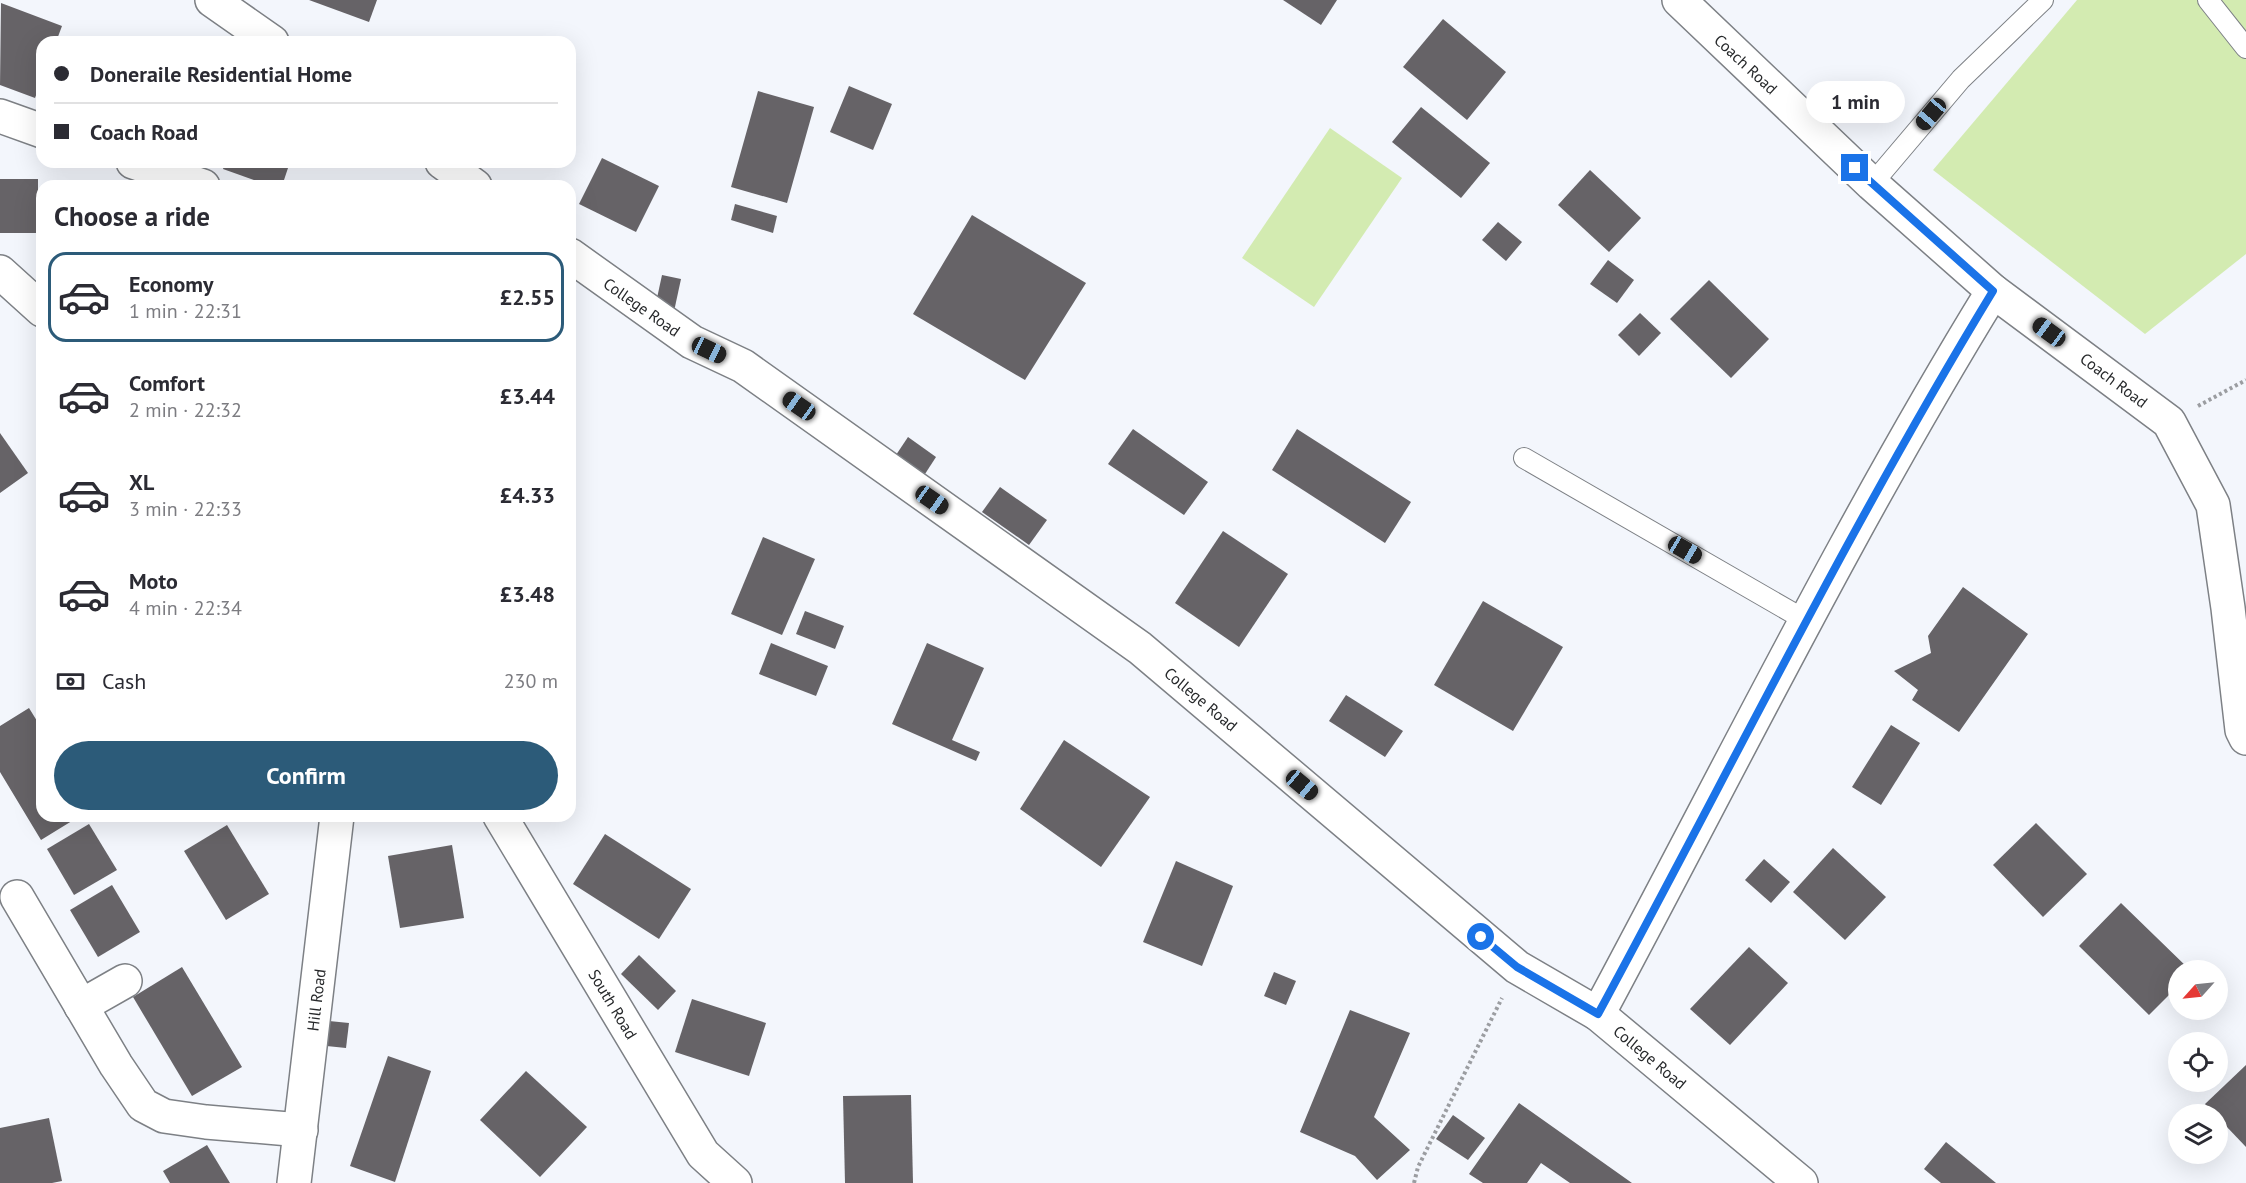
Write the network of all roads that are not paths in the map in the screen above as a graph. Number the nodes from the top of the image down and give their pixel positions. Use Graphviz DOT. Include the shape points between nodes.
graph roads {
  1 [pos="212,0"];
  2 [pos="1679,0"];
  3 [pos="2043,0"];
  4 [pos="2208,0"];
  5 [pos="263,36"];
  6 [pos="2246,48"];
  7 [pos="0,116"];
  8 [pos="36,129"];
  9 [pos="150,168"];
  10 [pos="450,168"];
  11 [pos="186,180"];
  12 [pos="467,180"];
  13 [pos="1872,184"];
  14 [pos="576,259"];
  15 [pos="0,272"];
  16 [pos="576,279"];
  17 [pos="608,283"];
  18 [pos="1993,291"];
  19 [pos="36,305"];
  20 [pos="1524,458"];
  21 [pos="1805,620"];
  22 [pos="2246,738"];
  23 [pos="336,822"];
  24 [pos="504,822"];
  25 [pos="16,897"];
  26 [pos="125,981"];
  27 [pos="81,1006"];
  28 [pos="1598,1014"];
  29 [pos="301,1130"];
  30 [pos="294,1183"];
  31 [pos="735,1183"];
  32 [pos="1801,1183"];
  1 -- 5 [label="street"];
  2 -- 13 [label="street, Coach Road"];
  3 -- 13 [label="lane" via="1961,79"];
  4 -- 6 [label="lane"];
  7 -- 8 [label="street"];
  9 -- 11 [label="street"];
  10 -- 12 [label="street"];
  13 -- 18 [label="street, Coach Road"];
  14 -- 17 [label="street, College Road"];
  15 -- 19 [label="street"];
  16 -- 17 [label="street"];
  17 -- 28 [label="street, College Road" via="692,342 743,366 1140,648 1517,967"];
  18 -- 21 [label="street"];
  18 -- 22 [label="street, Coach Road" via="2169,422 2213,506"];
  20 -- 21 [label="lane"];
  21 -- 28 [label="street"];
  23 -- 29 [label="street, Hill Road"];
  24 -- 31 [label="street, South Road" via="703,1154"];
  25 -- 27 [label="street"];
  26 -- 27 [label="street"];
  27 -- 29 [label="street" via="143,1105 164,1116"];
  28 -- 32 [label="street, College Road"];
  29 -- 30 [label="street, Hill Road"];
}
